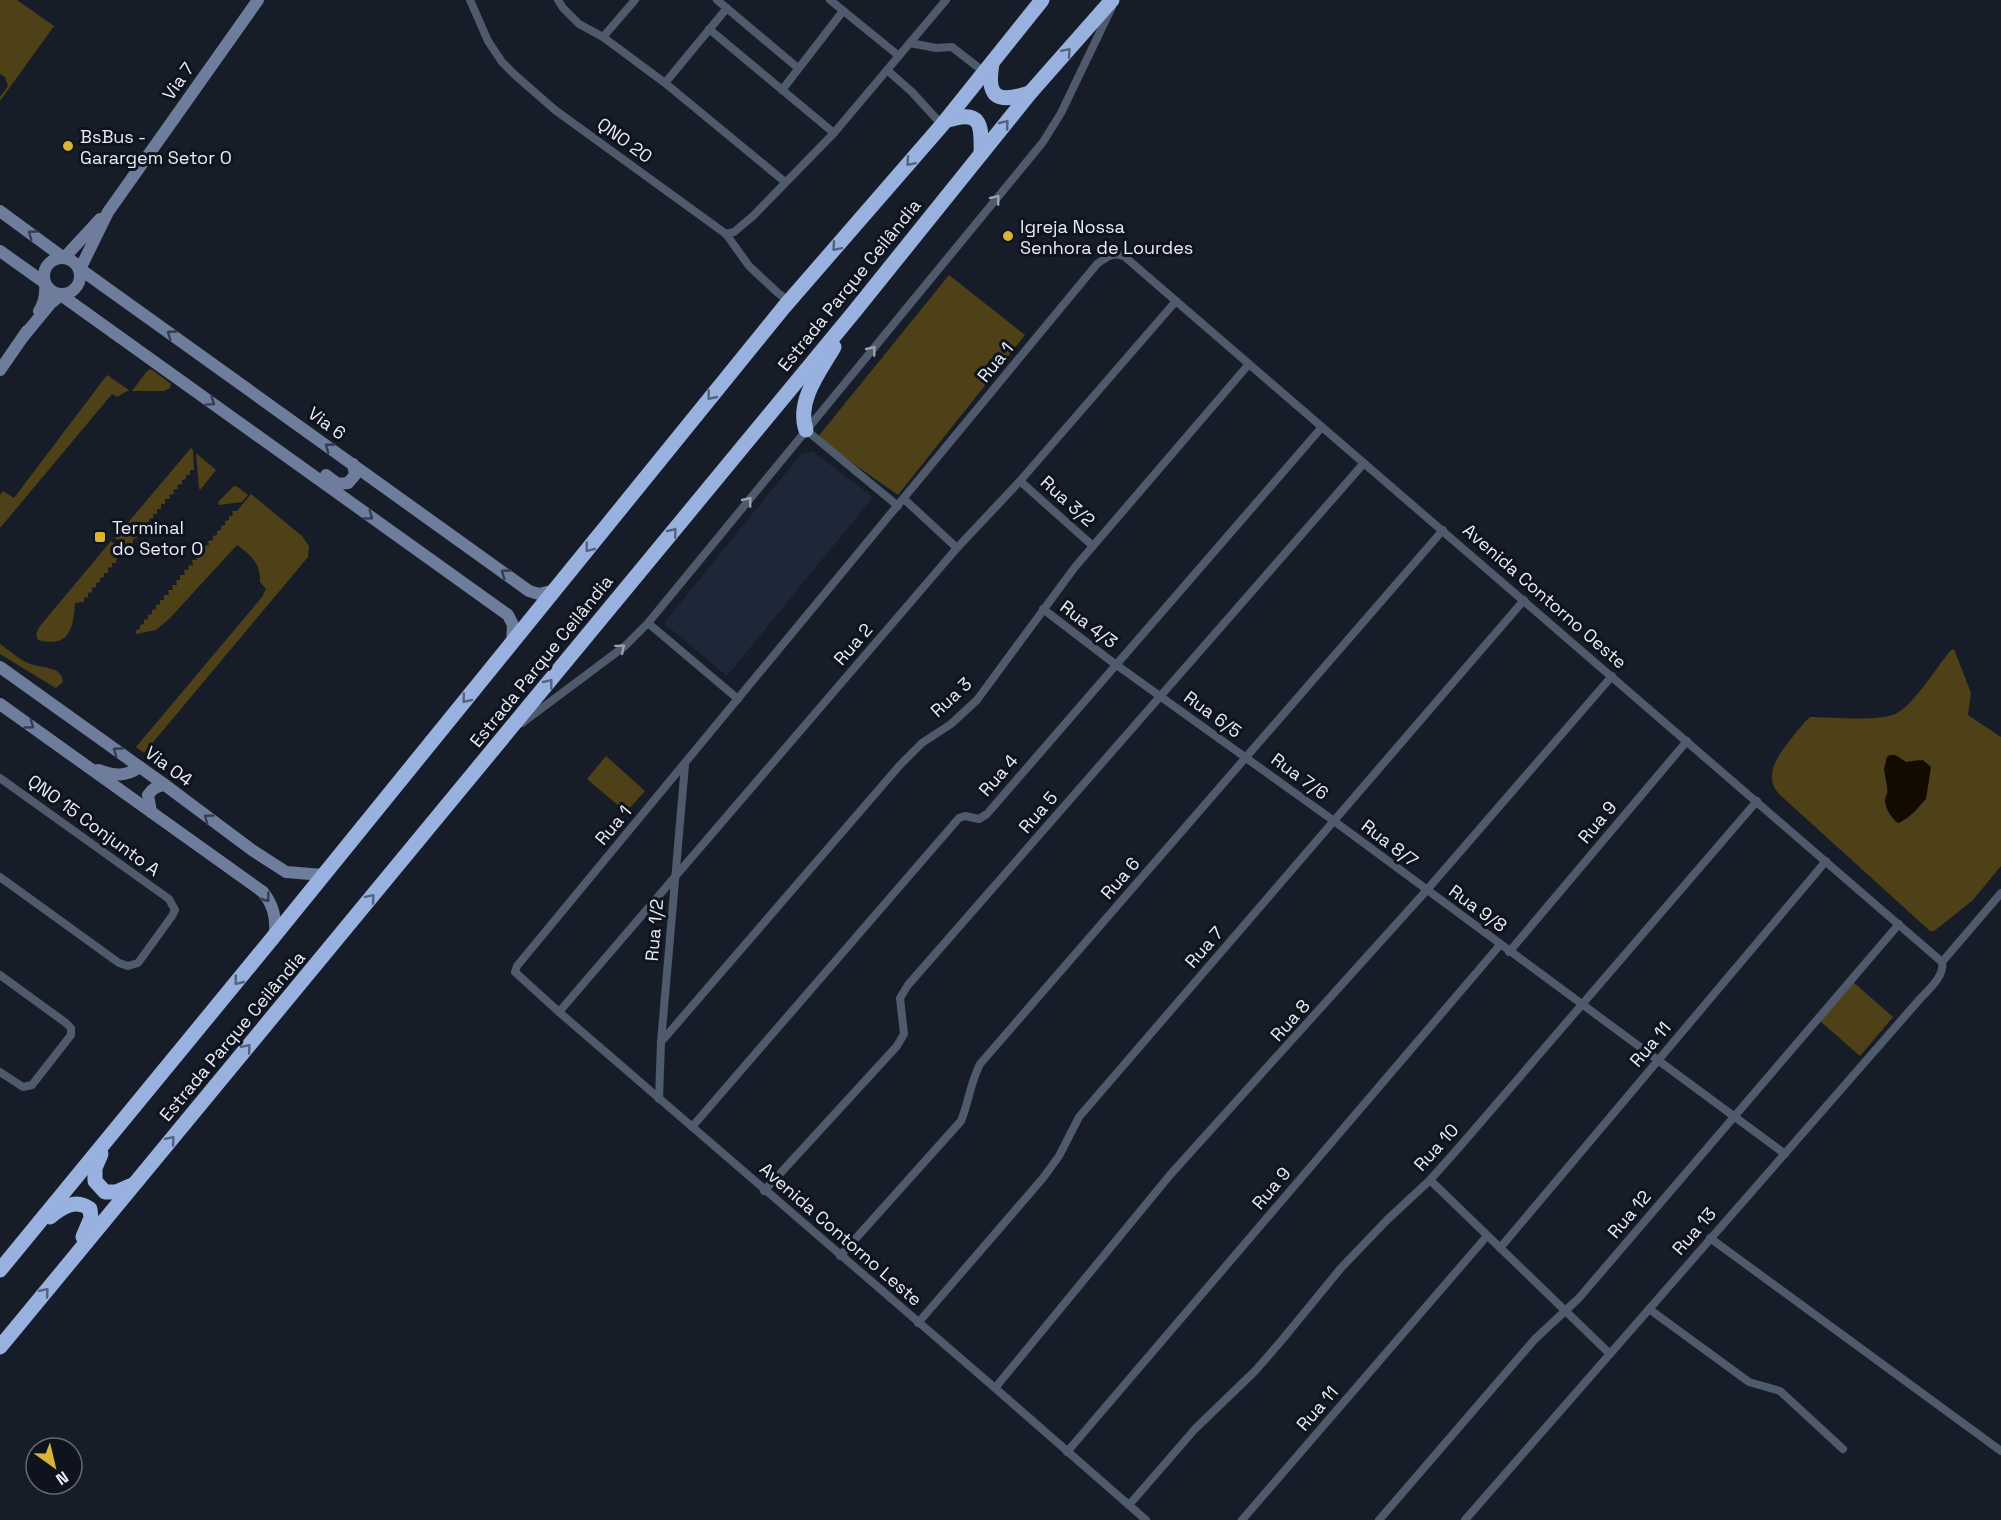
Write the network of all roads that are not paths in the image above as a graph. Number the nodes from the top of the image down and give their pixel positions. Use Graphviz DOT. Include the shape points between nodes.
graph roads {
  1 [pos="258,0"];
  2 [pos="470,0"];
  3 [pos="558,0"];
  4 [pos="635,0"];
  5 [pos="717,0"];
  6 [pos="830,0"];
  7 [pos="946,0"];
  8 [pos="1042,0"];
  9 [pos="1114,0"];
  10 [pos="727,8"];
  11 [pos="843,11"];
  12 [pos="709,29"];
  13 [pos="603,37"];
  14 [pos="910,43"];
  15 [pos="899,56"];
  16 [pos="988,67"];
  17 [pos="798,68"];
  18 [pos="887,70"];
  19 [pos="665,83"];
  20 [pos="782,90"];
  21 [pos="1030,93"];
  22 [pos="944,123"];
  23 [pos="834,132"];
  24 [pos="981,154"];
  25 [pos="784,182"];
  26 [pos="0,211"];
  27 [pos="108,212"];
  28 [pos="726,234"];
  29 [pos="0,251"];
  30 [pos="1125,256"];
  31 [pos="64,258"];
  32 [pos="80,269"];
  33 [pos="45,283"];
  34 [pos="61,295"];
  35 [pos="789,301"];
  36 [pos="1176,301"];
  37 [pos="854,312"];
  38 [pos="23,337"];
  39 [pos="1249,364"];
  40 [pos="0,370"];
  41 [pos="245,427"];
  42 [pos="1322,427"];
  43 [pos="806,430"];
  44 [pos="1364,463"];
  45 [pos="352,464"];
  46 [pos="1020,480"];
  47 [pos="901,503"];
  48 [pos="1443,530"];
  49 [pos="1093,546"];
  50 [pos="957,548"];
  51 [pos="556,589"];
  52 [pos="1524,600"];
  53 [pos="1043,609"];
  54 [pos="648,624"];
  55 [pos="512,643"];
  56 [pos="1116,665"];
  57 [pos="0,667"];
  58 [pos="1612,676"];
  59 [pos="1161,697"];
  60 [pos="738,699"];
  61 [pos="0,704"];
  62 [pos="507,734"];
  63 [pos="1687,741"];
  64 [pos="1246,758"];
  65 [pos="685,764"];
  66 [pos="88,767"];
  67 [pos="140,767"];
  68 [pos="0,778"];
  69 [pos="165,785"];
  70 [pos="1757,801"];
  71 [pos="151,812"];
  72 [pos="1334,821"];
  73 [pos="1826,861"];
  74 [pos="323,875"];
  75 [pos="0,877"];
  76 [pos="675,877"];
  77 [pos="1426,891"];
  78 [pos="2001,893"];
  79 [pos="1899,924"];
  80 [pos="275,935"];
  81 [pos="1500,945"];
  82 [pos="1509,952"];
  83 [pos="1942,962"];
  84 [pos="515,972"];
  85 [pos="0,975"];
  86 [pos="1581,1005"];
  87 [pos="559,1012"];
  88 [pos="661,1042"];
  89 [pos="1658,1061"];
  90 [pos="0,1072"];
  91 [pos="659,1098"];
  92 [pos="1733,1116"];
  93 [pos="692,1126"];
  94 [pos="104,1145"];
  95 [pos="1785,1154"];
  96 [pos="1430,1180"];
  97 [pos="134,1185"];
  98 [pos="764,1191"];
  99 [pos="32,1232"];
  100 [pos="1487,1236"];
  101 [pos="1710,1238"];
  102 [pos="1500,1248"];
  103 [pos="840,1256"];
  104 [pos="71,1261"];
  105 [pos="0,1270"];
  106 [pos="1649,1309"];
  107 [pos="1564,1312"];
  108 [pos="918,1323"];
  109 [pos="0,1347"];
  110 [pos="1610,1354"];
  111 [pos="995,1388"];
  112 [pos="1843,1449"];
  113 [pos="2001,1451"];
  114 [pos="1067,1452"];
  115 [pos="1129,1505"];
  116 [pos="1146,1520"];
  117 [pos="1242,1520"];
  118 [pos="1378,1520"];
  119 [pos="1465,1520"];
  1 -- 27 [label="main road, Via 7"];
  2 -- 28 [label="street, QNO 20" via="488,41 515,75 555,110"];
  3 -- 13 [label="street" via="579,24"];
  4 -- 13 [label="street"];
  5 -- 10 [label="street"];
  6 -- 11 [label="street"];
  7 -- 14 [label="street"];
  8 -- 16 [label="highway, Estrada Parque Ceilândia"];
  21 -- 9 [label="highway, Estrada Parque Ceilândia, one-way"];
  43 -- 9 [label="street, one-way" via="1043,142 1061,113"];
  10 -- 12 [label="street"];
  10 -- 17 [label="street"];
  11 -- 15 [label="street"];
  11 -- 17 [label="street"];
  12 -- 19 [label="street"];
  12 -- 20 [label="street"];
  13 -- 19 [label="street"];
  14 -- 15 [label="street"];
  14 -- 16 [label="street" via="952,47"];
  15 -- 18 [label="street"];
  16 -- 21 [label="highway" via="996,95 1010,99"];
  16 -- 22 [label="highway, Estrada Parque Ceilândia"];
  17 -- 20 [label="street"];
  18 -- 22 [label="street"];
  18 -- 23 [label="street"];
  19 -- 25 [label="street"];
  20 -- 23 [label="street"];
  24 -- 21 [label="highway, Estrada Parque Ceilândia, one-way"];
  22 -- 24 [label="highway" via="962,116 977,121 981,129"];
  22 -- 35 [label="highway, Estrada Parque Ceilândia, one-way"];
  23 -- 25 [label="street"];
  24 -- 37 [label="highway, Estrada Parque Ceilândia"];
  25 -- 28 [label="street" via="753,216"];
  31 -- 26 [label="main road, one-way"];
  27 -- 31 [label="main road, Via 7"];
  27 -- 32 [label="main road, Via 7"];
  28 -- 35 [label="street, QNO 20" via="749,266"];
  29 -- 33 [label="main road"];
  30 -- 36 [label="street, Avenida Contorno Oeste"];
  30 -- 47 [label="street, Rua 1" via="1109,255 1097,264"];
  31 -- 32 [label="main road" via="71,259"];
  31 -- 33 [label="main road" via="48,264"];
  32 -- 34 [label="main road" via="78,287"];
  45 -- 32 [label="main road, Via 6, one-way"];
  33 -- 34 [label="main road"];
  33 -- 38 [label="main road" via="43,305"];
  34 -- 38 [label="main road"];
  34 -- 41 [label="main road, one-way"];
  35 -- 51 [label="highway, Estrada Parque Ceilândia, one-way"];
  36 -- 39 [label="street, Avenida Contorno Oeste"];
  36 -- 46 [label="street, Rua 2"];
  37 -- 43 [label="highway" via="805,403"];
  62 -- 37 [label="highway, Estrada Parque Ceilândia, one-way"];
  38 -- 40 [label="main road"];
  39 -- 42 [label="street, Avenida Contorno Oeste"];
  39 -- 49 [label="street, Rua 3"];
  41 -- 45 [label="main road" via="277,440 338,484 354,478"];
  41 -- 55 [label="main road, one-way" via="508,615 513,625"];
  42 -- 44 [label="street, Avenida Contorno Oeste"];
  42 -- 56 [label="street, Rua 4"];
  43 -- 47 [label="street"];
  54 -- 43 [label="street, one-way"];
  44 -- 48 [label="street, Avenida Contorno Oeste"];
  44 -- 59 [label="street, Rua 5"];
  51 -- 45 [label="main road, Via 6, one-way" via="539,594 529,591"];
  46 -- 49 [label="street, Rua 3/2"];
  46 -- 50 [label="street, Rua 2"];
  47 -- 50 [label="street"];
  47 -- 60 [label="street, Rua 1"];
  48 -- 52 [label="street, Avenida Contorno Oeste"];
  48 -- 64 [label="street, Rua 6"];
  49 -- 53 [label="street, Rua 3"];
  50 -- 76 [label="street, Rua 2"];
  51 -- 55 [label="highway, Estrada Parque Ceilândia"];
  52 -- 58 [label="street, Avenida Contorno Oeste"];
  52 -- 72 [label="street, Rua 7"];
  53 -- 56 [label="street, Rua 4/3"];
  53 -- 88 [label="street, Rua 3" via="977,700 951,724 921,743 900,765"];
  54 -- 60 [label="street"];
  62 -- 54 [label="street, one-way" via="625,646"];
  55 -- 74 [label="highway, Estrada Parque Ceilândia, one-way"];
  56 -- 59 [label="street, Rua 4/3"];
  56 -- 93 [label="street, Rua 4" via="987,814 979,819 959,818"];
  67 -- 57 [label="main road, Via O4, one-way"];
  58 -- 63 [label="street, Avenida Contorno Oeste"];
  58 -- 77 [label="street, Rua 8"];
  59 -- 64 [label="street, Rua 6/5"];
  59 -- 98 [label="street, Rua 5" via="908,985 900,998 904,1034 897,1046"];
  60 -- 65 [label="street, Rua 1"];
  61 -- 66 [label="main road, one-way"];
  97 -- 62 [label="highway, Estrada Parque Ceilândia, one-way"];
  63 -- 70 [label="street, Avenida Contorno Oeste"];
  63 -- 82 [label="street, Rua 9"];
  64 -- 72 [label="street, Rua 7/6"];
  64 -- 103 [label="street, Rua 6" via="980,1064 971,1081 961,1121"];
  65 -- 76 [label="street, Rua 1/2"];
  65 -- 84 [label="street, Rua 1"];
  66 -- 67 [label="main road" via="120,776"];
  66 -- 71 [label="main road"];
  67 -- 69 [label="main road, Via O4"];
  68 -- 75 [label="street, QNO 15 Conjunto A" via="169,899 175,909 138,963 128,966"];
  69 -- 71 [label="main road" via="158,785 148,795"];
  74 -- 69 [label="main road, Via O4, one-way" via="286,872"];
  70 -- 73 [label="street, Avenida Contorno Oeste"];
  70 -- 86 [label="street, Rua 10"];
  71 -- 80 [label="main road, one-way" via="263,892 274,912"];
  72 -- 77 [label="street, Rua 8/7"];
  72 -- 108 [label="street, Rua 7" via="1079,1118 1043,1178"];
  73 -- 79 [label="street, Avenida Contorno Oeste"];
  73 -- 89 [label="street, Rua 11"];
  74 -- 80 [label="highway, Estrada Parque Ceilândia"];
  76 -- 87 [label="street, Rua 2"];
  76 -- 88 [label="street, Rua 1/2"];
  77 -- 81 [label="street, Rua 9/8"];
  77 -- 111 [label="street, Rua 8" via="1170,1175"];
  78 -- 83 [label="street, Rua 13"];
  79 -- 83 [label="street, Avenida Contorno Oeste"];
  79 -- 92 [label="street, Rua 12"];
  80 -- 94 [label="highway, Estrada Parque Ceilândia, one-way"];
  81 -- 82 [label="street, Rua 9/8"];
  81 -- 114 [label="street, Rua 9"];
  82 -- 86 [label="street, Rua 9/8"];
  83 -- 95 [label="street, Rua 13" via="1943,968 1933,983"];
  84 -- 87 [label="street, Avenida Contorno Leste"];
  85 -- 90 [label="street" via="71,1028 71,1035 32,1085 23,1087"];
  86 -- 89 [label="street, Rua 9/8"];
  86 -- 96 [label="street, Rua 10"];
  87 -- 91 [label="street, Avenida Contorno Leste"];
  88 -- 91 [label="street, Rua 1/2"];
  89 -- 92 [label="street, Rua 9/8"];
  89 -- 102 [label="street, Rua 11"];
  91 -- 93 [label="street, Avenida Contorno Leste"];
  92 -- 95 [label="street, Rua 9/8"];
  92 -- 107 [label="street, Rua 12"];
  93 -- 98 [label="street, Avenida Contorno Leste"];
  94 -- 97 [label="highway" via="95,1168 95,1181 105,1192"];
  94 -- 99 [label="highway, Estrada Parque Ceilândia"];
  95 -- 101 [label="street, Rua 13"];
  96 -- 100 [label="street"];
  96 -- 115 [label="street, Rua 10" via="1341,1268 1256,1370 1195,1429"];
  97 -- 104 [label="highway, Estrada Parque Ceilândia"];
  98 -- 103 [label="street, Avenida Contorno Leste"];
  99 -- 104 [label="highway" via="72,1203 84,1204 90,1209 91,1218"];
  99 -- 105 [label="highway, Estrada Parque Ceilândia"];
  100 -- 102 [label="street"];
  100 -- 117 [label="street, Rua 11"];
  101 -- 106 [label="street, Rua 13"];
  101 -- 113 [label="street"];
  102 -- 107 [label="street"];
  103 -- 108 [label="street, Avenida Contorno Leste"];
  109 -- 104 [label="highway, Estrada Parque Ceilândia, one-way"];
  106 -- 110 [label="street, Rua 13"];
  106 -- 112 [label="street" via="1749,1382 1780,1391"];
  107 -- 110 [label="street"];
  107 -- 118 [label="street, Rua 12" via="1535,1339"];
  108 -- 111 [label="street, Avenida Contorno Leste"];
  110 -- 119 [label="street, Rua 13"];
  111 -- 114 [label="street, Avenida Contorno Leste"];
  114 -- 115 [label="street, Avenida Contorno Leste"];
  115 -- 116 [label="street, Avenida Contorno Leste"];
}
